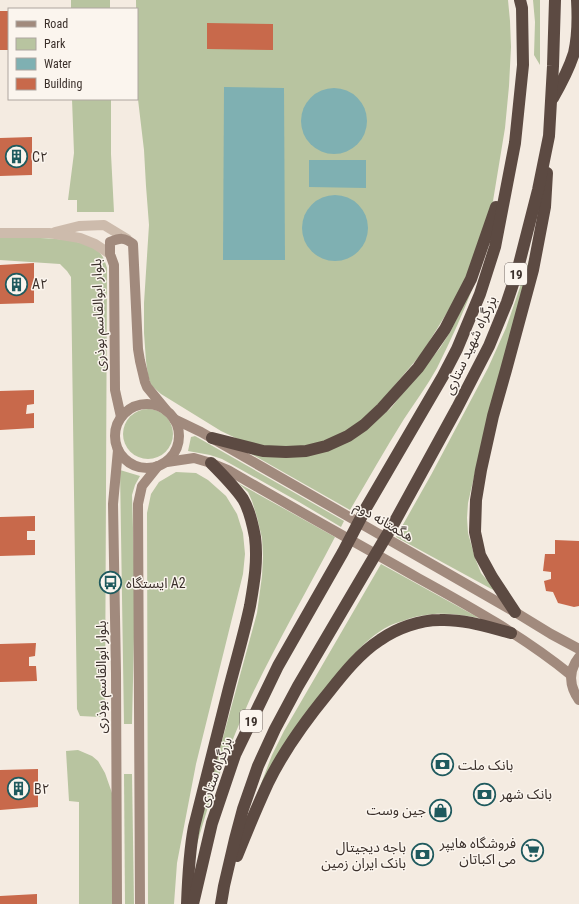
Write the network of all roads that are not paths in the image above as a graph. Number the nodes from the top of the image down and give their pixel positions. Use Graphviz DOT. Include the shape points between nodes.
graph roads {
  1 [pos="520,0"];
  2 [pos="555,0"];
  3 [pos="577,0"];
  4 [pos="551,101"];
  5 [pos="549,136"];
  6 [pos="515,143"];
  7 [pos="0,233"];
  8 [pos="49,233"];
  9 [pos="127,239"];
  10 [pos="110,254"];
  11 [pos="166,410"];
  12 [pos="121,417"];
  13 [pos="174,419"];
  14 [pos="212,438"];
  15 [pos="118,450"];
  16 [pos="212,462"];
  17 [pos="162,464"];
  18 [pos="343,552"];
  19 [pos="514,612"];
  20 [pos="511,633"];
  21 [pos="579,649"];
  22 [pos="579,657"];
  23 [pos="571,675"];
  24 [pos="579,700"];
  25 [pos="224,886"];
  26 [pos="117,904"];
  27 [pos="140,904"];
  28 [pos="187,904"];
  29 [pos="193,904"];
  30 [pos="221,904"];
  1 -- 6 [label="highway, بزرگراه شهید ستاری / 19" via="523,65"];
  2 -- 4 [label="highway, بزرگراه شهید ستاری / 19"];
  3 -- 4 [label="highway" via="578,25 574,52"];
  4 -- 5 [label="highway, بزرگراه شهید ستاری / 19"];
  5 -- 19 [label="highway" via="545,207 533,270 493,416 476,500 475,532 480,555"];
  5 -- 25 [label="highway, بزرگراه شهید ستاری / 19" via="517,272 489,346 394,523 368,564 275,729 258,766 243,809"];
  6 -- 14 [label="highway" via="471,279 445,329 418,368 382,408 348,436 326,446 306,451 264,451"];
  6 -- 18 [label="highway, بزرگراه شهید ستاری / 19" via="495,247 469,322 443,376"];
  7 -- 8 [label="street"];
  8 -- 9 [label="street" via="79,226 104,225"];
  8 -- 10 [label="street" via="80,238"];
  9 -- 10 [label="main road, بلوار ابوالقاسم بوذری" via="110,242"];
  9 -- 11 [label="main road" via="133,244 140,361 148,388"];
  10 -- 12 [label="main road, بلوار ابوالقاسم بوذری" via="114,265 115,390"];
  11 -- 12 [label="main road" via="147,404 137,405"];
  11 -- 13 [label="main road"];
  12 -- 15 [label="main road" via="115,433"];
  13 -- 14 [label="main road, هگمتانه دوم"];
  13 -- 17 [label="main road" via="178,427 178,446 173,455"];
  14 -- 19 [label="main road, هگمتانه دوم"];
  15 -- 17 [label="main road" via="122,457 138,467 148,468"];
  15 -- 26 [label="main road, بلوار ابوالقاسم بوذری" via="113,504"];
  16 -- 17 [label="main road" via="194,458"];
  16 -- 20 [label="main road" via="470,607"];
  16 -- 28 [label="highway" via="244,500 255,536 257,557 245,629 190,845"];
  17 -- 27 [label="main road" via="142,486 138,504"];
  18 -- 29 [label="highway, بزرگراه ستاری / 19" via="278,666 235,755 212,823"];
  19 -- 21 [label="main road, هگمتانه دوم"];
  20 -- 23 [label="main road"];
  20 -- 25 [label="highway" via="463,621 439,620 418,623 398,630 380,639 365,652 341,677 284,754 268,783"];
  22 -- 23 [label="main road"];
  23 -- 24 [label="main road" via="572,688"];
  25 -- 30 [label="highway, 19"];
}
